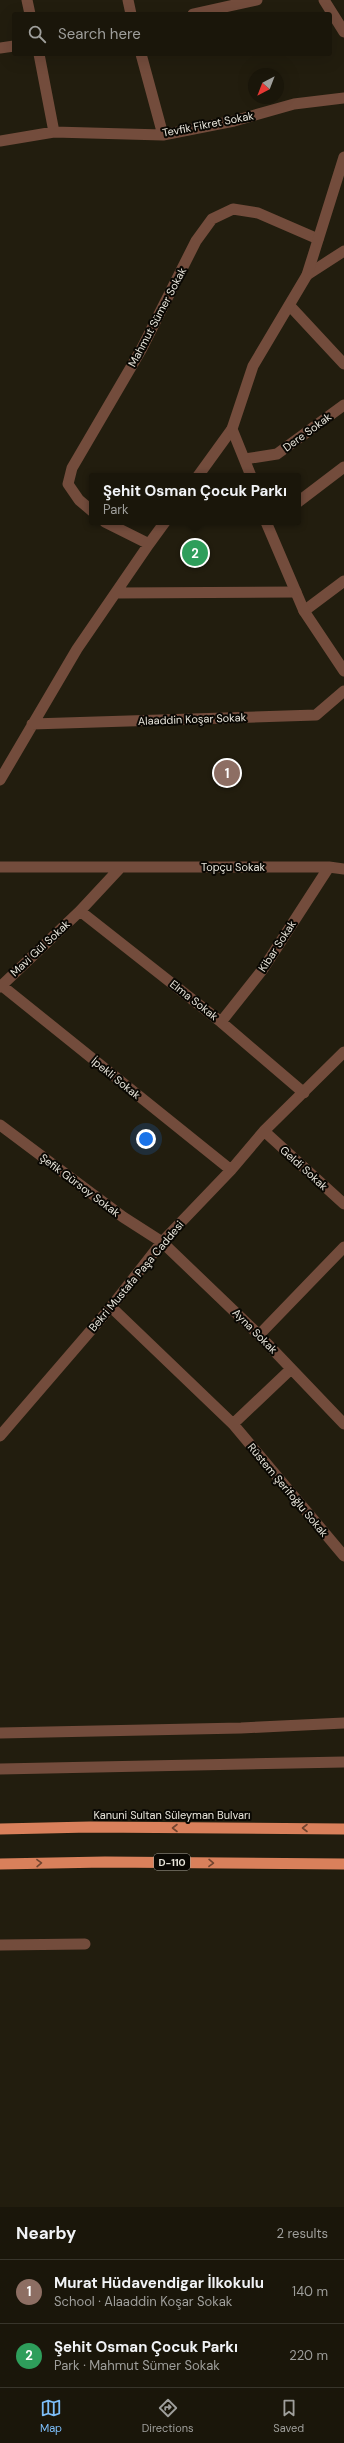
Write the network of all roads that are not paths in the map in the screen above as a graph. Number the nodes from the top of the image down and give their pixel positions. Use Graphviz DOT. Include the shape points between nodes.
graph roads {
  1 [pos="27,0"];
  2 [pos="128,0"];
  3 [pos="257,0"];
  4 [pos="324,0"];
  5 [pos="237,3"];
  6 [pos="30,12"];
  7 [pos="131,12"];
  8 [pos="201,12"];
  9 [pos="332,12"];
  10 [pos="332,13"];
  11 [pos="344,32"];
  12 [pos="12,46"];
  13 [pos="0,48"];
  14 [pos="39,56"];
  15 [pos="143,56"];
  16 [pos="344,98"];
  17 [pos="54,132"];
  18 [pos="163,135"];
  19 [pos="0,141"];
  20 [pos="344,157"];
  21 [pos="318,239"];
  22 [pos="344,251"];
  23 [pos="307,275"];
  24 [pos="290,306"];
  25 [pos="344,364"];
  26 [pos="344,406"];
  27 [pos="232,429"];
  28 [pos="245,458"];
  29 [pos="344,467"];
  30 [pos="200,473"];
  31 [pos="250,473"];
  32 [pos="301,500"];
  33 [pos="89,508"];
  34 [pos="111,525"];
  35 [pos="163,525"];
  36 [pos="267,525"];
  37 [pos="149,544"];
  38 [pos="344,581"];
  39 [pos="296,592"];
  40 [pos="116,593"];
  41 [pos="304,611"];
  42 [pos="344,671"];
  43 [pos="344,692"];
  44 [pos="32,724"];
  45 [pos="0,780"];
  46 [pos="0,867"];
  47 [pos="121,867"];
  48 [pos="329,867"];
  49 [pos="344,869"];
  50 [pos="80,911"];
  51 [pos="0,986"];
  52 [pos="222,1022"];
  53 [pos="344,1052"];
  54 [pos="304,1093"];
  55 [pos="0,1125"];
  56 [pos="264,1132"];
  57 [pos="231,1170"];
  58 [pos="344,1204"];
  59 [pos="162,1242"];
  60 [pos="344,1247"];
  61 [pos="111,1307"];
  62 [pos="259,1335"];
  63 [pos="291,1369"];
  64 [pos="342,1418"];
  65 [pos="233,1424"];
  66 [pos="0,1436"];
  67 [pos="344,1556"];
  68 [pos="344,1723"];
  69 [pos="0,1733"];
  70 [pos="344,1762"];
  71 [pos="0,1770"];
  72 [pos="0,1829"];
  73 [pos="344,1829"];
  74 [pos="0,1864"];
  75 [pos="344,1864"];
  76 [pos="85,1944"];
  77 [pos="0,1945"];
  1 -- 6 [label="street"];
  2 -- 7 [label="street"];
  3 -- 5 [label="street"];
  4 -- 9 [label="street"];
  5 -- 8 [label="street"];
  10 -- 11 [label="street"];
  12 -- 13 [label="street"];
  14 -- 17 [label="street"];
  15 -- 18 [label="street"];
  16 -- 18 [label="street, Tevfik Fikret Sokak" via="294,104 234,121"];
  17 -- 18 [label="street, Tevfik Fikret Sokak"];
  17 -- 19 [label="street, Tevfik Fikret Sokak"];
  20 -- 21 [label="street"];
  21 -- 23 [label="street"];
  21 -- 33 [label="street, Mahmut Sümer Sokak" via="258,213 233,209 212,219 196,241 140,350 72,468 68,484 79,500"];
  22 -- 23 [label="street"];
  23 -- 24 [label="street"];
  24 -- 25 [label="street"];
  24 -- 27 [label="street" via="253,366"];
  26 -- 28 [label="street, Dere Sokak" via="277,454"];
  27 -- 28 [label="street"];
  27 -- 30 [label="street"];
  28 -- 31 [label="street"];
  29 -- 32 [label="street"];
  34 -- 37 [label="street"];
  35 -- 37 [label="street"];
  36 -- 39 [label="street"];
  37 -- 40 [label="street"];
  38 -- 41 [label="street"];
  39 -- 40 [label="street"];
  39 -- 41 [label="street"];
  40 -- 44 [label="street" via="77,649"];
  41 -- 42 [label="street"];
  43 -- 44 [label="street, Alaaddin Koşar Sokak" via="316,715"];
  44 -- 45 [label="street"];
  46 -- 47 [label="street, Topçu Sokak"];
  47 -- 48 [label="street, Topçu Sokak"];
  47 -- 50 [label="street"];
  48 -- 49 [label="street, Topçu Sokak"];
  48 -- 52 [label="street, Kibar Sokak" via="263,969"];
  50 -- 51 [label="street, Mavi Gül Sokak"];
  50 -- 52 [label="street, Elma Sokak"];
  51 -- 57 [label="street, İpekli Sokak"];
  52 -- 54 [label="street, Elma Sokak"];
  53 -- 54 [label="street, Bekri Mustafa Paşa Caddesi"];
  54 -- 56 [label="street, Bekri Mustafa Paşa Caddesi"];
  55 -- 59 [label="street, Şefik Gürsoy Sokak" via="123,1217"];
  56 -- 57 [label="street, Bekri Mustafa Paşa Caddesi"];
  56 -- 58 [label="street, Geldi Sokak"];
  57 -- 59 [label="street, Bekri Mustafa Paşa Caddesi"];
  59 -- 61 [label="street, Bekri Mustafa Paşa Caddesi"];
  59 -- 62 [label="street, Ayna Sokak"];
  60 -- 62 [label="street"];
  61 -- 65 [label="street, Rüstem Şerifoğlu Sokak"];
  61 -- 66 [label="street, Bekri Mustafa Paşa Caddesi"];
  62 -- 63 [label="street, Ayna Sokak"];
  63 -- 64 [label="street, Ayna Sokak"];
  63 -- 65 [label="street"];
  65 -- 67 [label="street, Rüstem Şerifoğlu Sokak"];
  68 -- 69 [label="street" via="241,1728"];
  70 -- 71 [label="street"];
  73 -- 72 [label="highway, Kanuni Sultan Süleyman Bulvarı, one-way"];
  74 -- 75 [label="highway, D-110, one-way"];
  76 -- 77 [label="street"];
}
